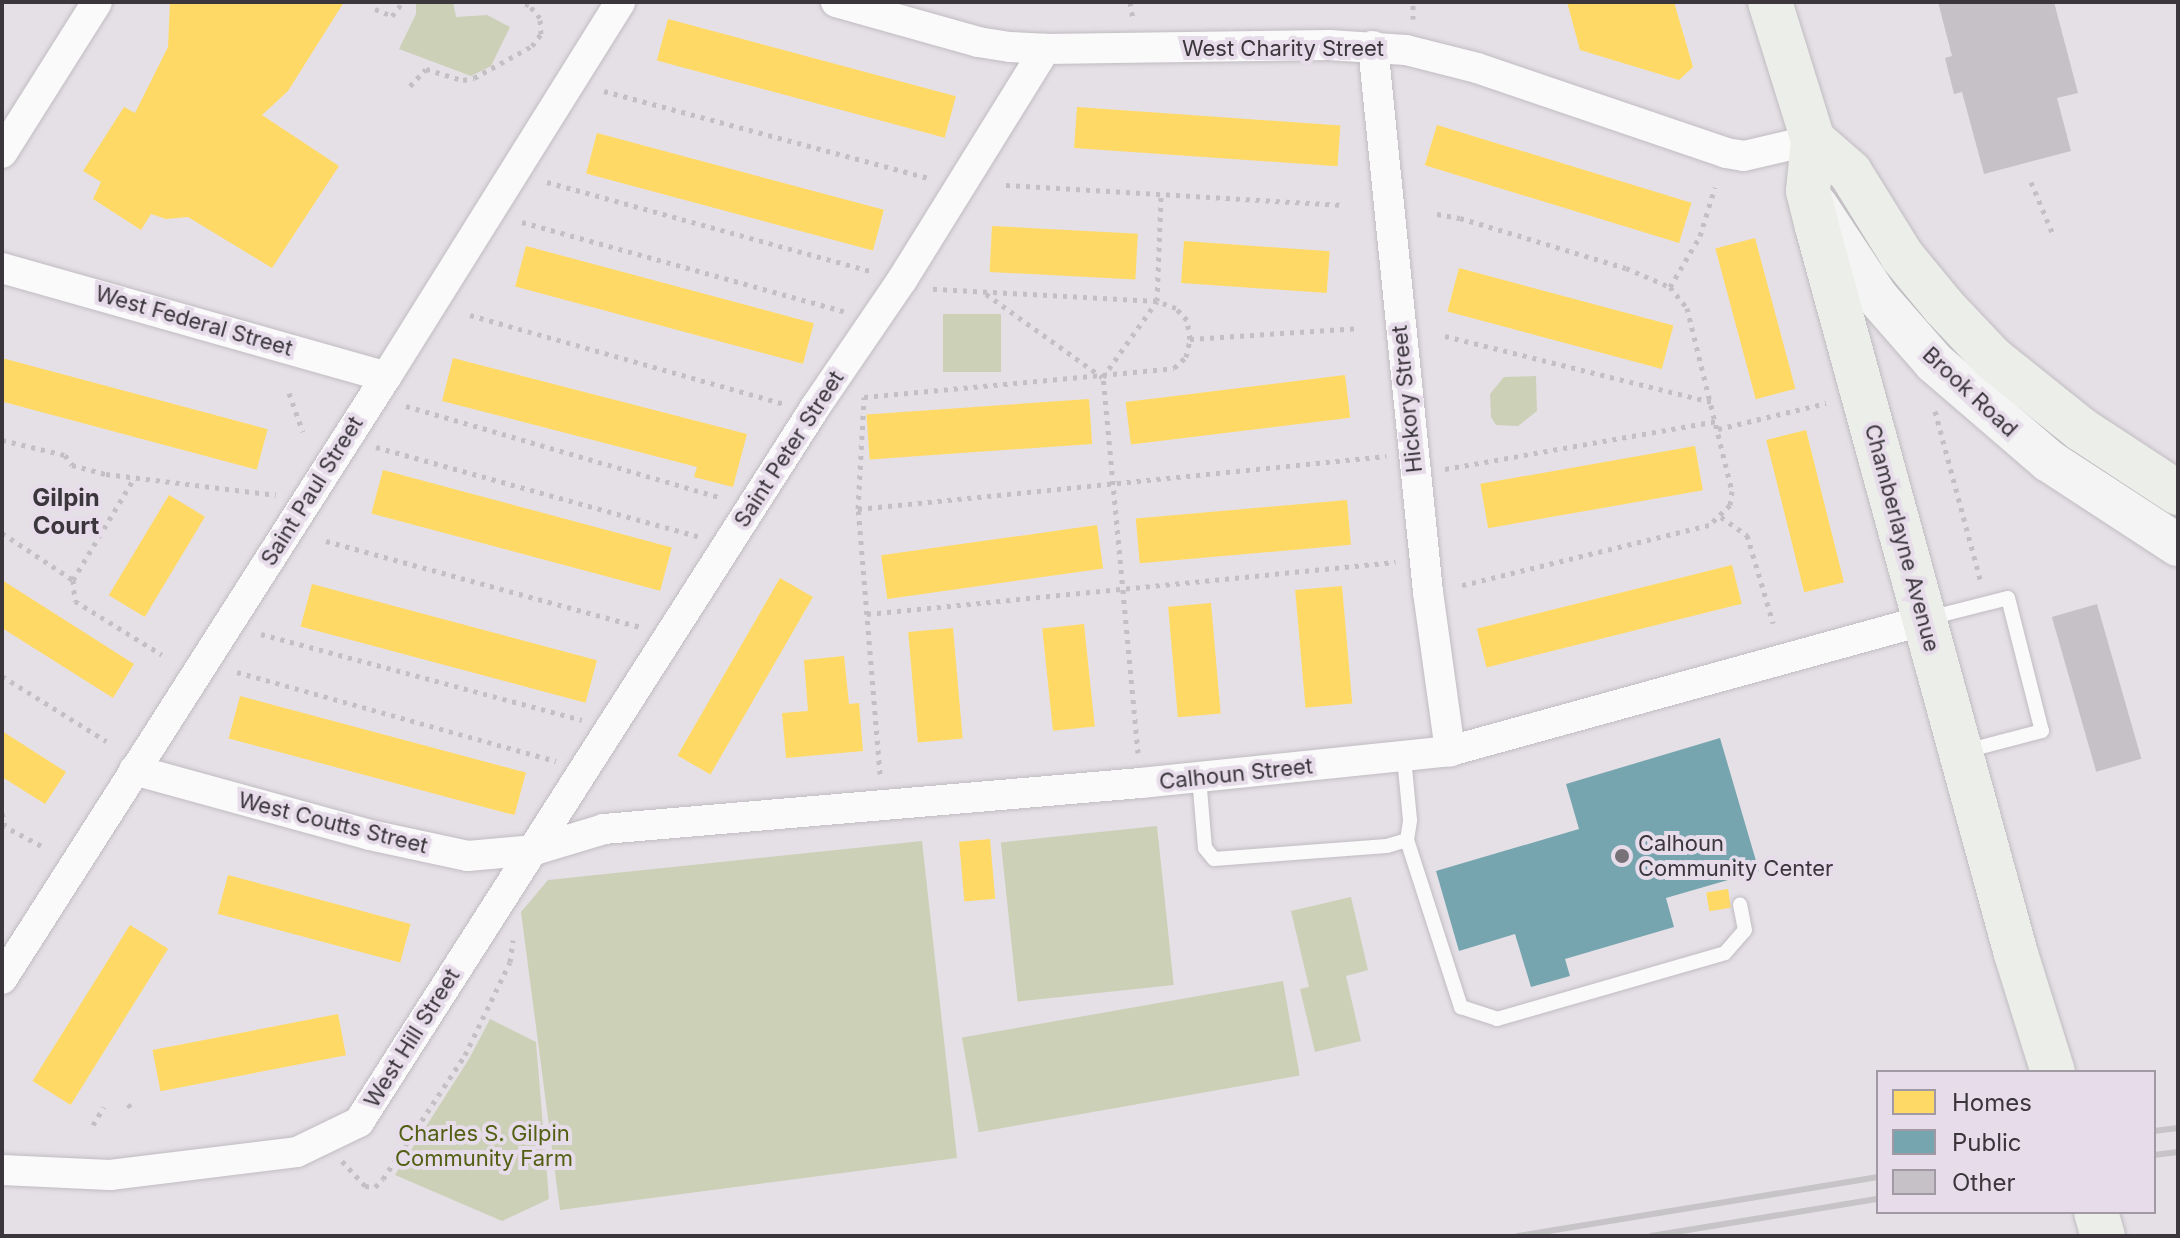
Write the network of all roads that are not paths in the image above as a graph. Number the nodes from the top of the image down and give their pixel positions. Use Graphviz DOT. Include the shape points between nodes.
graph roads {
  1 [pos="97,2"];
  2 [pos="620,2"];
  3 [pos="836,2"];
  4 [pos="1770,2"];
  5 [pos="1373,46"];
  6 [pos="1045,49"];
  7 [pos="1813,140"];
  8 [pos="2,153"];
  9 [pos="1808,191"];
  10 [pos="2,268"];
  11 [pos="386,377"];
  12 [pos="2178,493"];
  13 [pos="2178,545"];
  14 [pos="1924,620"];
  15 [pos="1450,751"];
  16 [pos="1961,752"];
  17 [pos="1404,758"];
  18 [pos="134,770"];
  19 [pos="1199,777"];
  20 [pos="1407,840"];
  21 [pos="535,850"];
  22 [pos="1740,904"];
  23 [pos="2,979"];
  24 [pos="2052,1070"];
  25 [pos="2,1170"];
  26 [pos="2097,1214"];
  27 [pos="2103,1236"];
  1 -- 8 [label="street"];
  2 -- 11 [label="street, Saint Paul Street"];
  3 -- 6 [label="street, West Charity Street" via="978,42"];
  4 -- 7 [label="main road, Chamberlayne Avenue"];
  5 -- 6 [label="street, West Charity Street"];
  5 -- 7 [label="street, West Charity Street" via="1469,66 1726,153 1744,156"];
  5 -- 15 [label="street, Hickory Street" via="1428,592"];
  6 -- 21 [label="street, Saint Peter Street"];
  7 -- 9 [label="main road, Chamberlayne Avenue"];
  7 -- 12 [label="main road, Brook Road" via="1850,172 1902,256 1992,358 2082,430"];
  9 -- 13 [label="main road, Brook Road" via="1858,270 1935,363 2049,461"];
  9 -- 14 [label="main road, Chamberlayne Avenue"];
  10 -- 11 [label="street, West Federal Street"];
  11 -- 18 [label="street, Saint Paul Street"];
  14 -- 15 [label="street, Calhoun Street"];
  14 -- 16 [label="main road, Chamberlayne Avenue"];
  14 -- 16 [label="lane" via="2008,598 2042,731"];
  15 -- 17 [label="street, Calhoun Street"];
  16 -- 24 [label="main road, Chamberlayne Avenue"];
  17 -- 19 [label="street, Calhoun Street"];
  17 -- 20 [label="lane"];
  18 -- 21 [label="street, West Coutts Street" via="370,835 468,856"];
  18 -- 23 [label="street, Saint Paul Street"];
  19 -- 20 [label="lane" via="1205,848 1214,859 1387,846"];
  19 -- 21 [label="street, Calhoun Street" via="604,829"];
  20 -- 22 [label="lane" via="1461,1007 1497,1019 1725,953 1745,930"];
  21 -- 25 [label="street, West Hill Street" via="359,1122 297,1152 110,1175"];
  26 -- 27 [label="main road"];
}
